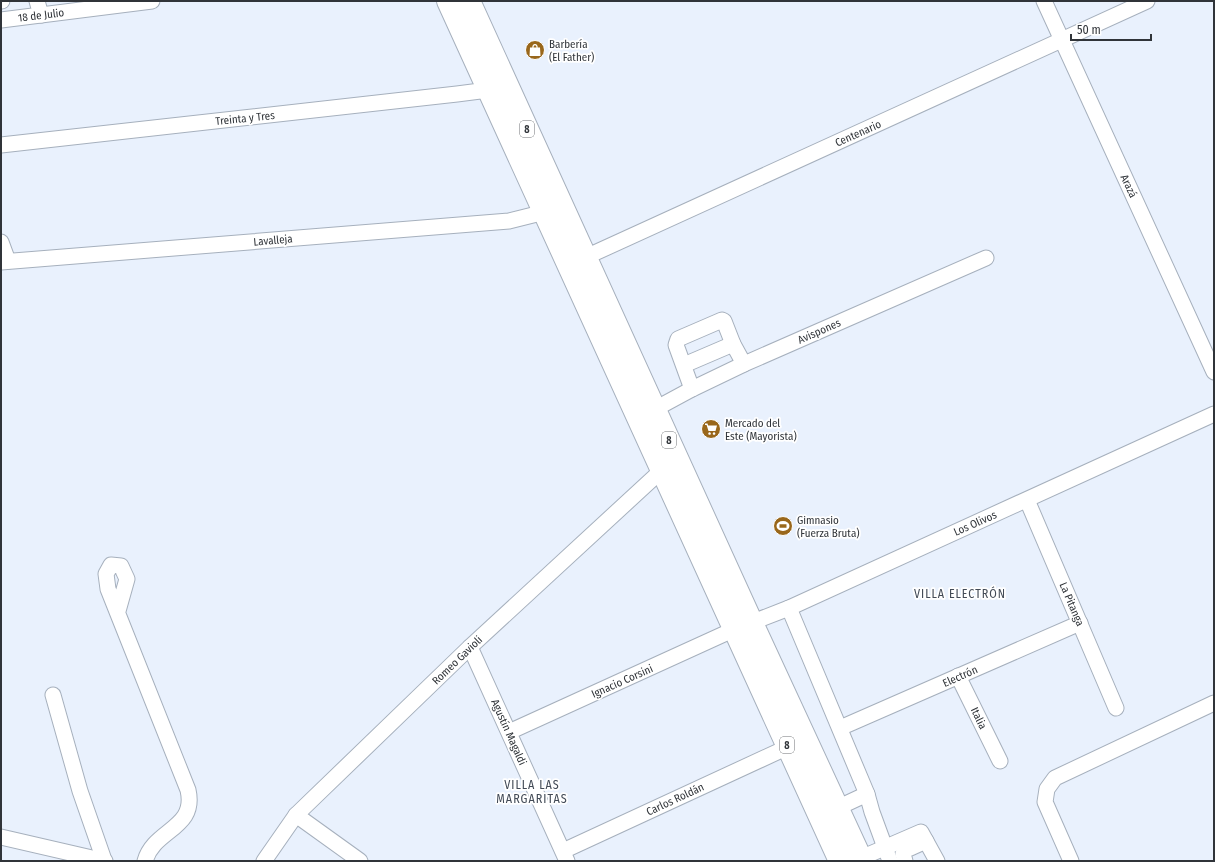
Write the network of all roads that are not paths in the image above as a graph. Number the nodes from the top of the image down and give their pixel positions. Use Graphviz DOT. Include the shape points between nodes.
graph roads {
  1 [pos="152,1"];
  2 [pos="448,1"];
  3 [pos="470,1"];
  4 [pos="1044,1"];
  5 [pos="1147,1"];
  6 [pos="39,8"];
  7 [pos="1,20"];
  8 [pos="1061,40"];
  9 [pos="488,90"];
  10 [pos="1,145"];
  11 [pos="545,212"];
  12 [pos="1,242"];
  13 [pos="986,258"];
  14 [pos="5,261"];
  15 [pos="577,261"];
  16 [pos="733,344"];
  17 [pos="744,364"];
  18 [pos="684,365"];
  19 [pos="1214,372"];
  20 [pos="692,389"];
  21 [pos="655,409"];
  22 [pos="1214,414"];
  23 [pos="662,470"];
  24 [pos="1027,500"];
  25 [pos="789,608"];
  26 [pos="118,611"];
  27 [pos="1080,624"];
  28 [pos="744,626"];
  29 [pos="470,647"];
  30 [pos="958,676"];
  31 [pos="53,695"];
  32 [pos="1214,702"];
  33 [pos="1116,708"];
  34 [pos="840,728"];
  35 [pos="509,732"];
  36 [pos="788,747"];
  37 [pos="1000,761"];
  38 [pos="867,794"];
  39 [pos="837,808"];
  40 [pos="296,815"];
  41 [pos="1,838"];
  42 [pos="926,842"];
  43 [pos="884,847"];
  44 [pos="565,856"];
  45 [pos="862,860"];
  46 [pos="105,861"];
  47 [pos="145,861"];
  48 [pos="264,861"];
  49 [pos="360,861"];
  50 [pos="840,861"];
  51 [pos="890,861"];
  52 [pos="905,861"];
  53 [pos="937,861"];
  54 [pos="1071,861"];
  1 -- 6 [label="street, 18 de Julio"];
  2 -- 9 [label="highway, 8"];
  3 -- 15 [label="highway, 8"];
  4 -- 8 [label="street, Arazá"];
  5 -- 8 [label="street, Centenario"];
  6 -- 7 [label="street, 18 de Julio"];
  8 -- 15 [label="street, Centenario"];
  8 -- 19 [label="street, Arazá"];
  9 -- 10 [label="street, Treinta y Tres"];
  9 -- 11 [label="highway, 8"];
  11 -- 14 [label="street, Lavalleja" via="509,221"];
  11 -- 15 [label="highway, 8"];
  12 -- 14 [label="street"];
  13 -- 17 [label="street, Avispones"];
  15 -- 21 [label="highway, 8"];
  15 -- 23 [label="highway, 8"];
  16 -- 17 [label="street"];
  16 -- 18 [label="street"];
  16 -- 18 [label="street" via="724,321 720,320 678,339 676,346"];
  17 -- 20 [label="street, Avispones"];
  18 -- 20 [label="street"];
  20 -- 21 [label="street, Avispones"];
  21 -- 28 [label="highway, 8"];
  22 -- 24 [label="street, Los Olivos"];
  23 -- 28 [label="highway, 8"];
  23 -- 29 [label="street, Romeo Gavioli"];
  24 -- 25 [label="street, Los Olivos"];
  24 -- 27 [label="street, La Pitanga"];
  25 -- 28 [label="street, Los Olivos"];
  25 -- 34 [label="street"];
  26 -- 47 [label="street" via="190,800 185,817 153,845"];
  27 -- 30 [label="street, Electrón"];
  27 -- 33 [label="street, La Pitanga"];
  28 -- 35 [label="street, Ignacio Corsini"];
  28 -- 36 [label="highway, 8"];
  28 -- 39 [label="highway, 8"];
  29 -- 35 [label="street, Agustín Magaldi"];
  29 -- 40 [label="street, Romeo Gavioli"];
  30 -- 34 [label="street, Electrón"];
  30 -- 37 [label="street, Italia"];
  31 -- 46 [label="street" via="80,791"];
  32 -- 54 [label="street" via="1055,778 1047,788 1045,802"];
  34 -- 38 [label="street"];
  35 -- 44 [label="street, Agustín Magaldi"];
  36 -- 44 [label="street, Carlos Roldán"];
  36 -- 50 [label="highway, 8"];
  38 -- 39 [label="street"];
  38 -- 43 [label="street"];
  39 -- 45 [label="highway, 8"];
  40 -- 48 [label="street, Romeo Gavioli"];
  40 -- 49 [label="street"];
  41 -- 46 [label="street"];
  42 -- 43 [label="street" via="921,832"];
  42 -- 52 [label="street" via="906,850 903,854"];
  42 -- 53 [label="street"];
  43 -- 45 [label="street"];
  43 -- 51 [label="street"];
}
